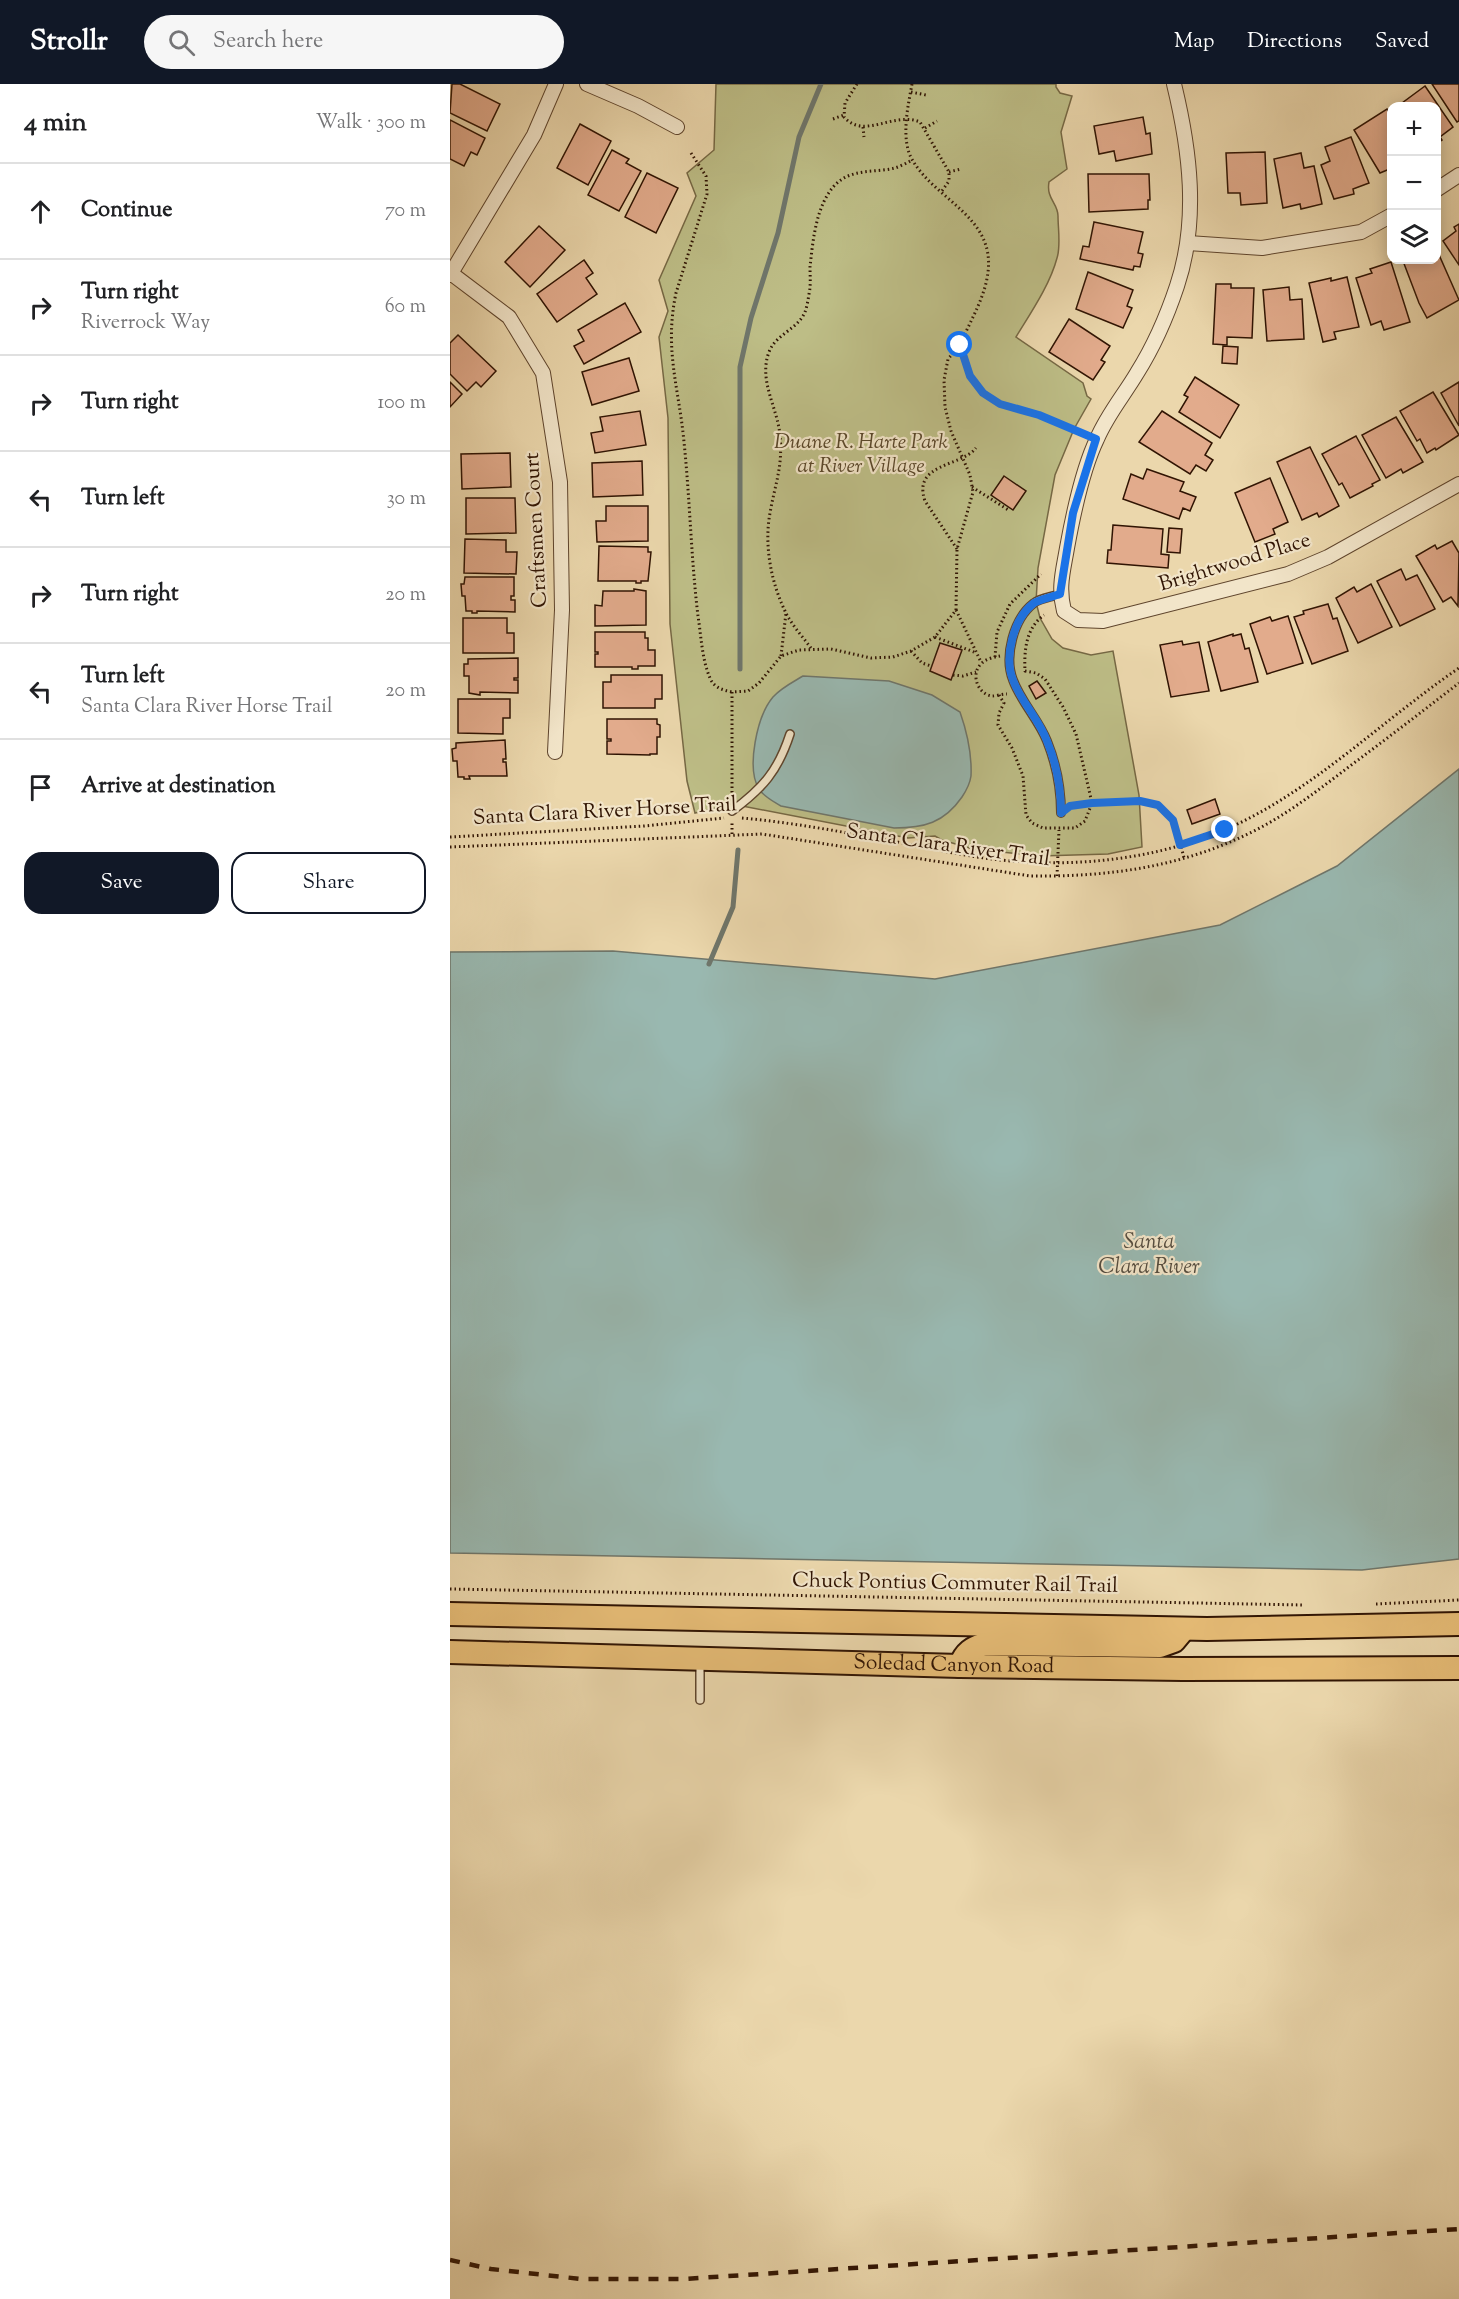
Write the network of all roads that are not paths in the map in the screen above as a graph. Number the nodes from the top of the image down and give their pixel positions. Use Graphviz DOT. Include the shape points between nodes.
graph roads {
  1 [pos="556,84"];
  2 [pos="587,84"];
  3 [pos="1174,84"];
  4 [pos="677,127"];
  5 [pos="1459,175"];
  6 [pos="1441,187"];
  7 [pos="1387,218"];
  8 [pos="1188,243"];
  9 [pos="451,274"];
  10 [pos="1459,484"];
  11 [pos="1060,594"];
  12 [pos="790,734"];
  13 [pos="555,752"];
  14 [pos="1061,813"];
  15 [pos="732,814"];
  16 [pos="450,1614"];
  17 [pos="1459,1624"];
  18 [pos="1184,1629"];
  19 [pos="450,1652"];
  20 [pos="700,1659"];
  21 [pos="960,1666"];
  22 [pos="1459,1668"];
  23 [pos="700,1700"];
  1 -- 9 [label="street" via="534,135"];
  2 -- 4 [label="street"];
  3 -- 8 [label="street" via="1186,132 1190,183"];
  5 -- 6 [label="street"];
  7 -- 8 [label="street" via="1361,232 1262,248"];
  8 -- 11 [label="street" via="1162,326 1096,439 1073,513"];
  9 -- 13 [label="street, Craftsmen Court" via="509,317 543,373 560,482 562,610"];
  10 -- 11 [label="street, Brightwood Place" via="1328,557 1288,574 1103,621 1078,620 1064,611"];
  11 -- 14 [label="lane" via="1034,603 1022,617 1013,638 1010,666 1018,691 1047,740 1061,785"];
  12 -- 15 [label="lane" via="772,775"];
  16 -- 18 [label="main road, Soledad Canyon Road"];
  17 -- 18 [label="main road, Soledad Canyon Road"];
  18 -- 21 [label="main road" via="1174,1641 1160,1646 986,1644 964,1655"];
  19 -- 20 [label="main road, Soledad Canyon Road"];
  20 -- 21 [label="main road, Soledad Canyon Road"];
  20 -- 23 [label="lane"];
  21 -- 22 [label="main road, Soledad Canyon Road"];
}
